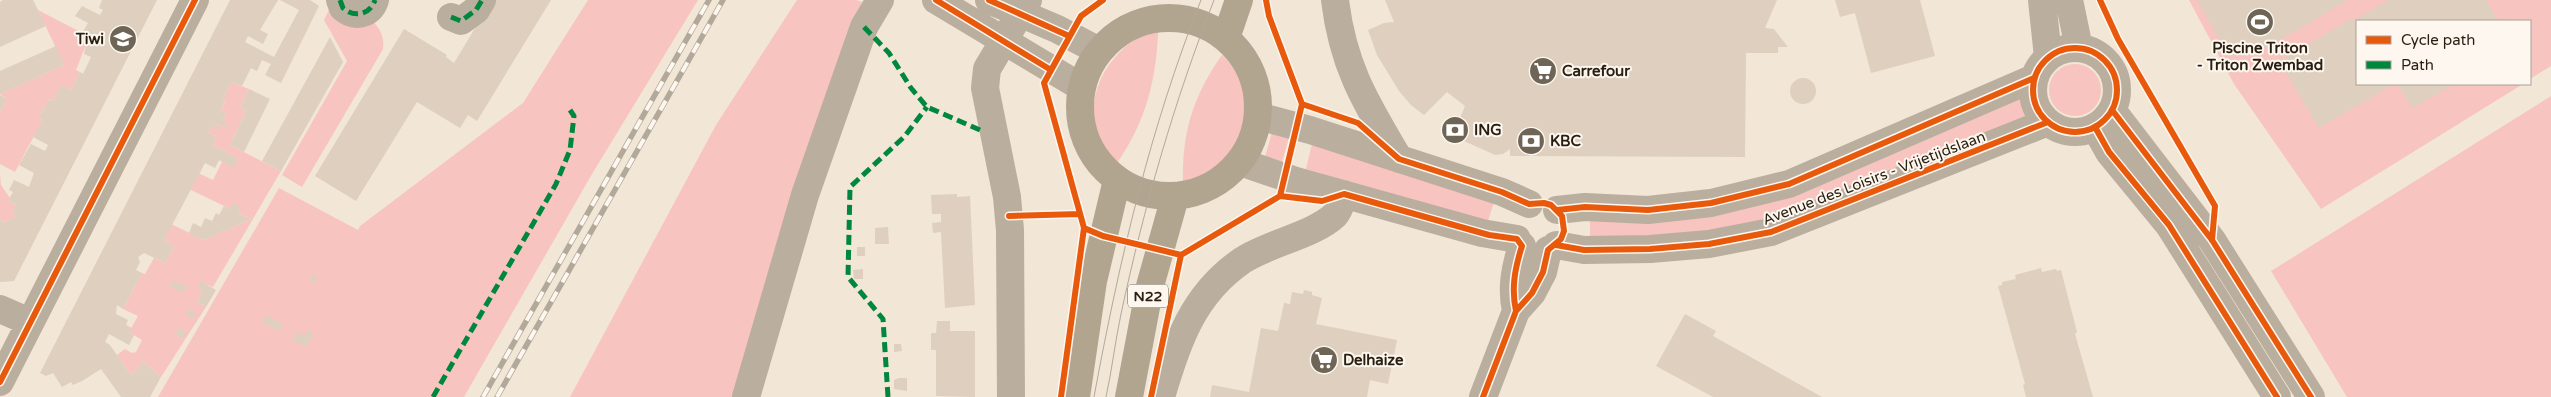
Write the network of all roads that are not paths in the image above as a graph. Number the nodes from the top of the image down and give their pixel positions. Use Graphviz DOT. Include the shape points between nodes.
graph roads {
  1 [pos="195,0"];
  2 [pos="340,0"];
  3 [pos="375,0"];
  4 [pos="482,0"];
  5 [pos="880,0"];
  6 [pos="936,0"];
  7 [pos="989,0"];
  8 [pos="1239,0"];
  9 [pos="1335,0"];
  10 [pos="2042,0"];
  11 [pos="2069,0"];
  12 [pos="1024,7"];
  13 [pos="1175,9"];
  14 [pos="451,17"];
  15 [pos="1226,38"];
  16 [pos="1003,42"];
  17 [pos="2079,48"];
  18 [pos="1098,51"];
  19 [pos="2041,68"];
  20 [pos="1081,87"];
  21 [pos="1258,116"];
  22 [pos="2103,118"];
  23 [pos="2048,122"];
  24 [pos="1399,159"];
  25 [pos="1240,162"];
  26 [pos="1117,180"];
  27 [pos="1344,194"];
  28 [pos="1175,197"];
  29 [pos="1529,204"];
  30 [pos="1557,210"];
  31 [pos="1536,245"];
  32 [pos="0,309"];
  33 [pos="30,322"];
  34 [pos="1,385"];
  35 [pos="746,397"];
  36 [pos="1011,397"];
  37 [pos="1076,397"];
  38 [pos="1129,397"];
  39 [pos="1161,397"];
  40 [pos="1484,397"];
  41 [pos="2277,397"];
  42 [pos="2311,397"];
  1 -- 33 [label="street"];
  2 -- 3 [label="street" via="343,8 354,14 366,13"];
  4 -- 14 [label="street" via="476,10 460,21"];
  5 -- 35 [label="street" via="864,27 805,195"];
  6 -- 16 [label="street"];
  7 -- 12 [label="street"];
  8 -- 15 [label="main road"];
  9 -- 24 [label="street" via="1347,61 1362,96"];
  10 -- 19 [label="street"];
  11 -- 17 [label="street"];
  12 -- 16 [label="street"];
  12 -- 18 [label="street"];
  13 -- 15 [label="main road"];
  13 -- 18 [label="main road" via="1131,26"];
  15 -- 21 [label="main road" via="1252,73 1258,94"];
  16 -- 20 [label="street"];
  16 -- 36 [label="street" via="987,69 985,88 1007,197 1010,230"];
  17 -- 19 [label="street" via="2062,50"];
  17 -- 22 [label="street" via="2101,57 2112,70 2117,86"];
  18 -- 20 [label="main road"];
  19 -- 23 [label="street" via="2034,102"];
  19 -- 30 [label="street, Avenue des Loisirs - Vrijetijdslaan" via="1789,184 1711,203 1648,210 1592,207"];
  20 -- 26 [label="main road" via="1079,114 1085,139 1098,162"];
  21 -- 24 [label="street"];
  21 -- 25 [label="main road" via="1252,140"];
  22 -- 23 [label="street" via="2071,132"];
  22 -- 41 [label="street" via="2109,152 2169,225"];
  22 -- 42 [label="street" via="2212,240"];
  23 -- 31 [label="street, Avenue des Loisirs - Vrijetijdslaan" via="1771,232 1709,244 1650,249 1584,250"];
  24 -- 29 [label="street" via="1502,192"];
  25 -- 27 [label="street, Avenue des Loisirs - Vrijetijdslaan"];
  25 -- 28 [label="main road" via="1215,184"];
  26 -- 28 [label="main road" via="1150,195"];
  26 -- 37 [label="main road" via="1093,281"];
  27 -- 31 [label="street, Avenue des Loisirs - Vrijetijdslaan"];
  27 -- 39 [label="street" via="1336,214 1320,225 1243,260 1222,278 1185,325"];
  28 -- 38 [label="main road, N22" via="1150,286"];
  29 -- 30 [label="street" via="1544,202"];
  29 -- 31 [label="street" via="1522,208 1514,223"];
  30 -- 31 [label="street" via="1562,216 1564,231"];
  31 -- 40 [label="street" via="1516,265 1512,293 1516,311"];
  32 -- 33 [label="street"];
  33 -- 34 [label="street"];
}
